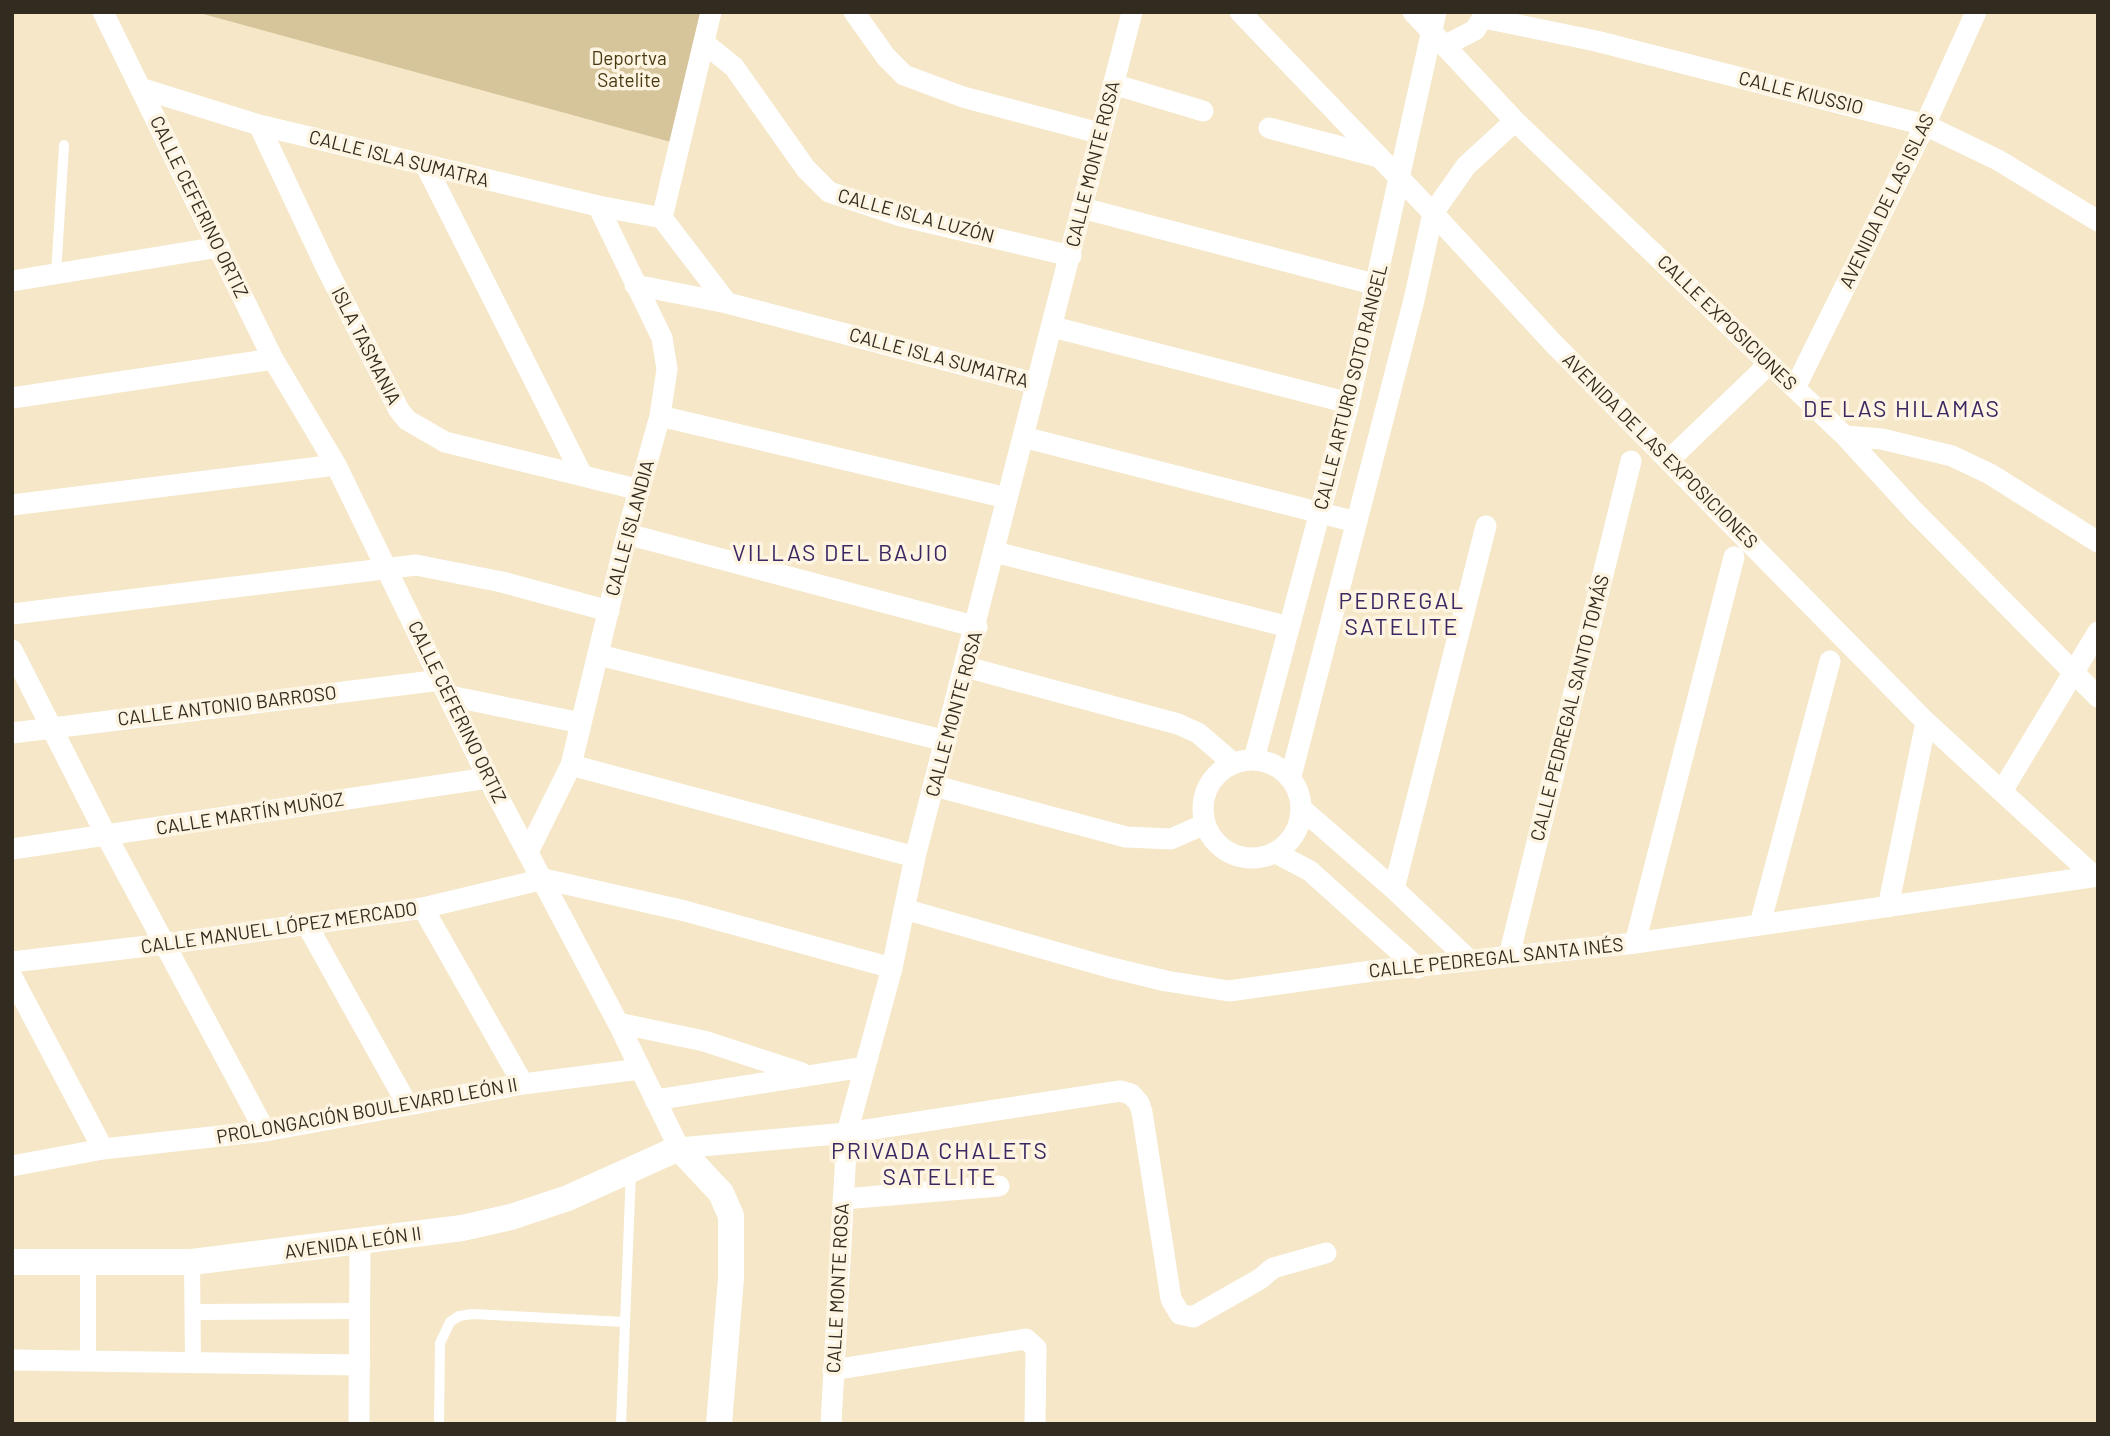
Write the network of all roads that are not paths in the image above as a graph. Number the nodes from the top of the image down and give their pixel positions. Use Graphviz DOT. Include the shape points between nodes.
graph roads {
  1 [pos="103,12"];
  2 [pos="711,12"];
  3 [pos="854,12"];
  4 [pos="1132,12"];
  5 [pos="1240,12"];
  6 [pos="1413,12"];
  7 [pos="1976,12"];
  8 [pos="1485,15"];
  9 [pos="1437,30"];
  10 [pos="704,43"];
  11 [pos="1113,84"];
  12 [pos="140,88"];
  13 [pos="1203,111"];
  14 [pos="1515,121"];
  15 [pos="259,125"];
  16 [pos="1925,125"];
  17 [pos="1269,128"];
  18 [pos="1099,133"];
  19 [pos="64,145"];
  20 [pos="1379,158"];
  21 [pos="426,166"];
  22 [pos="1401,181"];
  23 [pos="598,206"];
  24 [pos="1082,208"];
  25 [pos="1433,212"];
  26 [pos="662,218"];
  27 [pos="2098,221"];
  28 [pos="219,247"];
  29 [pos="1071,256"];
  30 [pos="56,274"];
  31 [pos="12,281"];
  32 [pos="635,285"];
  33 [pos="1377,285"];
  34 [pos="727,303"];
  35 [pos="1053,327"];
  36 [pos="273,359"];
  37 [pos="1769,363"];
  38 [pos="1037,384"];
  39 [pos="1795,388"];
  40 [pos="12,398"];
  41 [pos="1349,403"];
  42 [pos="660,416"];
  43 [pos="1845,436"];
  44 [pos="1023,437"];
  45 [pos="1669,460"];
  46 [pos="1631,461"];
  47 [pos="336,465"];
  48 [pos="582,475"];
  49 [pos="640,490"];
  50 [pos="1007,498"];
  51 [pos="12,505"];
  52 [pos="1320,514"];
  53 [pos="1356,522"];
  54 [pos="1486,526"];
  55 [pos="627,534"];
  56 [pos="2098,542"];
  57 [pos="995,552"];
  58 [pos="1734,557"];
  59 [pos="388,567"];
  60 [pos="609,611"];
  61 [pos="12,614"];
  62 [pos="976,627"];
  63 [pos="1289,627"];
  64 [pos="2098,632"];
  65 [pos="12,650"];
  66 [pos="599,655"];
  67 [pos="1830,661"];
  68 [pos="966,667"];
  69 [pos="2075,673"];
  70 [pos="445,688"];
  71 [pos="2098,697"];
  72 [pos="1926,722"];
  73 [pos="581,723"];
  74 [pos="52,727"];
  75 [pos="12,733"];
  76 [pos="946,741"];
  77 [pos="1243,761"];
  78 [pos="571,765"];
  79 [pos="1291,776"];
  80 [pos="488,778"];
  81 [pos="935,786"];
  82 [pos="2002,791"];
  83 [pos="1303,810"];
  84 [pos="1205,824"];
  85 [pos="106,835"];
  86 [pos="12,849"];
  87 [pos="528,852"];
  88 [pos="1276,853"];
  89 [pos="915,857"];
  90 [pos="2096,876"];
  91 [pos="544,879"];
  92 [pos="1394,889"];
  93 [pos="1888,907"];
  94 [pos="423,908"];
  95 [pos="904,909"];
  96 [pos="1760,924"];
  97 [pos="307,926"];
  98 [pos="1635,943"];
  99 [pos="165,944"];
  100 [pos="1509,956"];
  101 [pos="1469,960"];
  102 [pos="12,962"];
  103 [pos="892,968"];
  104 [pos="1419,968"];
  105 [pos="12,977"];
  106 [pos="618,1023"];
  107 [pos="864,1067"];
  108 [pos="640,1069"];
  109 [pos="806,1074"];
  110 [pos="523,1084"];
  111 [pos="655,1100"];
  112 [pos="407,1104"];
  113 [pos="265,1131"];
  114 [pos="848,1133"];
  115 [pos="103,1149"];
  116 [pos="679,1149"];
  117 [pos="12,1166"];
  118 [pos="631,1171"];
  119 [pos="999,1186"];
  120 [pos="843,1199"];
  121 [pos="360,1243"];
  122 [pos="1326,1253"];
  123 [pos="12,1262"];
  124 [pos="88,1262"];
  125 [pos="192,1262"];
  126 [pos="360,1311"];
  127 [pos="193,1312"];
  128 [pos="625,1322"];
  129 [pos="12,1360"];
  130 [pos="88,1361"];
  131 [pos="193,1363"];
  132 [pos="360,1365"];
  133 [pos="833,1370"];
  134 [pos="359,1424"];
  135 [pos="439,1424"];
  136 [pos="621,1424"];
  137 [pos="719,1424"];
  138 [pos="831,1424"];
  139 [pos="1035,1424"];
  1 -- 12 [label="street, CALLE CEFERINO ORTIZ"];
  2 -- 10 [label="street"];
  3 -- 18 [label="street" via="904,75 963,97"];
  4 -- 11 [label="street, CALLE MONTE ROSA"];
  5 -- 20 [label="street, AVENIDA DE LAS EXPOSICIONES"];
  6 -- 9 [label="street, CALLE EXPOSICIONES"];
  7 -- 16 [label="street, AVENIDA DE LAS ISLAS"];
  8 -- 9 [label="street" via="1475,30"];
  8 -- 16 [label="street, CALLE KIUSSIO"];
  9 -- 14 [label="street, CALLE EXPOSICIONES"];
  9 -- 22 [label="street, CALLE ARTURO SOTO RANGEL"];
  10 -- 26 [label="street"];
  10 -- 29 [label="street, CALLE ISLA LUZÓN" via="734,67 806,169 829,192 901,216"];
  11 -- 13 [label="street"];
  11 -- 18 [label="street, CALLE MONTE ROSA"];
  12 -- 15 [label="street, CALLE ISLA SUMATRA"];
  12 -- 28 [label="street, CALLE CEFERINO ORTIZ"];
  14 -- 25 [label="street, CALLE ARTURO SOTO RANGEL" via="1466,166"];
  14 -- 37 [label="street, CALLE EXPOSICIONES"];
  15 -- 21 [label="street, CALLE ISLA SUMATRA"];
  15 -- 48 [label="street, ISLA TASMANIA" via="326,267 407,420 445,442"];
  16 -- 27 [label="street, CALLE KIUSSIO" via="1998,160"];
  16 -- 39 [label="street, AVENIDA DE LAS ISLAS"];
  17 -- 20 [label="street"];
  18 -- 24 [label="street, CALLE MONTE ROSA"];
  19 -- 30 [label="lane"];
  20 -- 22 [label="street, AVENIDA DE LAS EXPOSICIONES"];
  21 -- 23 [label="street, CALLE ISLA SUMATRA"];
  21 -- 48 [label="street"];
  22 -- 25 [label="street, AVENIDA DE LAS EXPOSICIONES"];
  22 -- 33 [label="street, CALLE ARTURO SOTO RANGEL"];
  23 -- 26 [label="street, CALLE ISLA SUMATRA"];
  23 -- 32 [label="street, CALLE ISLANDIA"];
  24 -- 29 [label="street, CALLE MONTE ROSA"];
  24 -- 33 [label="street"];
  25 -- 45 [label="street, AVENIDA DE LAS EXPOSICIONES"];
  25 -- 53 [label="street, CALLE ARTURO SOTO RANGEL"];
  26 -- 34 [label="street"];
  28 -- 30 [label="street"];
  28 -- 36 [label="street, CALLE CEFERINO ORTIZ"];
  29 -- 35 [label="street, CALLE MONTE ROSA"];
  30 -- 31 [label="street"];
  32 -- 34 [label="street, CALLE ISLA SUMATRA"];
  32 -- 42 [label="street, CALLE ISLANDIA" via="666,348"];
  33 -- 41 [label="street, CALLE ARTURO SOTO RANGEL"];
  34 -- 38 [label="street, CALLE ISLA SUMATRA"];
  35 -- 38 [label="street, CALLE MONTE ROSA"];
  35 -- 41 [label="street"];
  36 -- 40 [label="street"];
  36 -- 47 [label="street, CALLE CEFERINO ORTIZ"];
  37 -- 39 [label="street, CALLE EXPOSICIONES"];
  37 -- 45 [label="street"];
  38 -- 44 [label="street, CALLE MONTE ROSA"];
  39 -- 43 [label="street, CALLE EXPOSICIONES"];
  41 -- 52 [label="street, CALLE ARTURO SOTO RANGEL"];
  42 -- 49 [label="street, CALLE ISLANDIA"];
  42 -- 50 [label="street"];
  43 -- 56 [label="street" via="1882,439 1952,456 1990,474"];
  43 -- 69 [label="street, CALLE EXPOSICIONES"];
  44 -- 50 [label="street, CALLE MONTE ROSA"];
  44 -- 52 [label="street"];
  45 -- 72 [label="street, AVENIDA DE LAS EXPOSICIONES"];
  46 -- 100 [label="street, CALLE PEDREGAL SANTO TOMÁS"];
  47 -- 51 [label="street"];
  47 -- 59 [label="street, CALLE CEFERINO ORTIZ"];
  48 -- 49 [label="street, ISLA TASMANIA"];
  49 -- 55 [label="street, CALLE ISLANDIA"];
  50 -- 57 [label="street, CALLE MONTE ROSA"];
  52 -- 53 [label="street"];
  52 -- 63 [label="street, CALLE ARTURO SOTO RANGEL"];
  53 -- 79 [label="street, CALLE ARTURO SOTO RANGEL"];
  54 -- 92 [label="street"];
  55 -- 60 [label="street, CALLE ISLANDIA"];
  55 -- 62 [label="street"];
  57 -- 62 [label="street, CALLE MONTE ROSA"];
  57 -- 63 [label="street"];
  58 -- 98 [label="street"];
  59 -- 60 [label="street" via="448,570"];
  59 -- 61 [label="street"];
  59 -- 70 [label="street, CALLE CEFERINO ORTIZ"];
  60 -- 66 [label="street, CALLE ISLANDIA"];
  62 -- 68 [label="street, CALLE MONTE ROSA"];
  63 -- 77 [label="street, CALLE ARTURO SOTO RANGEL"];
  64 -- 69 [label="street"];
  65 -- 74 [label="street"];
  66 -- 73 [label="street, CALLE ISLANDIA"];
  66 -- 76 [label="street"];
  67 -- 96 [label="street"];
  68 -- 76 [label="street, CALLE MONTE ROSA"];
  68 -- 77 [label="street" via="1178,724"];
  69 -- 71 [label="street, CALLE EXPOSICIONES"];
  69 -- 82 [label="street"];
  70 -- 73 [label="street, CALLE ANTONIO BARROSO"];
  70 -- 74 [label="street, CALLE ANTONIO BARROSO"];
  70 -- 80 [label="street, CALLE CEFERINO ORTIZ"];
  72 -- 82 [label="street, AVENIDA DE LAS EXPOSICIONES"];
  72 -- 93 [label="street"];
  73 -- 78 [label="street, CALLE ISLANDIA"];
  74 -- 75 [label="street, CALLE ANTONIO BARROSO"];
  74 -- 85 [label="street"];
  76 -- 81 [label="street, CALLE MONTE ROSA"];
  77 -- 79 [label="street" via="1274,764"];
  77 -- 84 [label="street" via="1210,782 1202,810"];
  78 -- 87 [label="street, CALLE ISLANDIA"];
  78 -- 89 [label="street"];
  79 -- 83 [label="street"];
  80 -- 85 [label="street, CALLE MARTÍN MUÑOZ"];
  80 -- 87 [label="street, CALLE CEFERINO ORTIZ"];
  81 -- 84 [label="street" via="1126,837 1171,839"];
  81 -- 89 [label="street, CALLE MONTE ROSA"];
  82 -- 90 [label="street, AVENIDA DE LAS EXPOSICIONES"];
  83 -- 88 [label="street" via="1295,834"];
  83 -- 92 [label="street"];
  84 -- 88 [label="street" via="1213,840 1226,851 1260,858"];
  85 -- 86 [label="street, CALLE MARTÍN MUÑOZ"];
  85 -- 99 [label="street"];
  87 -- 91 [label="street, CALLE CEFERINO ORTIZ"];
  88 -- 104 [label="street" via="1310,871"];
  89 -- 95 [label="street, CALLE MONTE ROSA"];
  90 -- 93 [label="street, CALLE PEDREGAL SANTA INÉS"];
  91 -- 94 [label="street, CALLE MANUEL LÓPEZ MERCADO"];
  91 -- 103 [label="street" via="685,911"];
  91 -- 106 [label="street, CALLE CEFERINO ORTIZ"];
  92 -- 101 [label="street"];
  93 -- 96 [label="street, CALLE PEDREGAL SANTA INÉS"];
  94 -- 97 [label="street, CALLE MANUEL LÓPEZ MERCADO"];
  94 -- 110 [label="street"];
  95 -- 103 [label="street, CALLE MONTE ROSA"];
  95 -- 104 [label="street, CALLE PEDREGAL SANTA INÉS" via="1154,979 1229,991"];
  96 -- 98 [label="street, CALLE PEDREGAL SANTA INÉS"];
  97 -- 99 [label="street, CALLE MANUEL LÓPEZ MERCADO"];
  97 -- 112 [label="street"];
  98 -- 100 [label="street, CALLE PEDREGAL SANTA INÉS"];
  99 -- 102 [label="street, CALLE MANUEL LÓPEZ MERCADO"];
  99 -- 113 [label="street"];
  100 -- 101 [label="street, CALLE PEDREGAL SANTA INÉS"];
  101 -- 104 [label="street, CALLE PEDREGAL SANTA INÉS"];
  103 -- 107 [label="street, CALLE MONTE ROSA"];
  105 -- 115 [label="street"];
  106 -- 108 [label="street, CALLE CEFERINO ORTIZ"];
  106 -- 109 [label="street" via="704,1041"];
  107 -- 109 [label="street"];
  107 -- 114 [label="street, CALLE MONTE ROSA"];
  108 -- 110 [label="street, PROLONGACIÓN BOULEVARD LEÓN II"];
  108 -- 111 [label="street, CALLE CEFERINO ORTIZ"];
  109 -- 111 [label="street"];
  110 -- 112 [label="street, PROLONGACIÓN BOULEVARD LEÓN II"];
  111 -- 116 [label="street, CALLE CEFERINO ORTIZ"];
  112 -- 113 [label="street, PROLONGACIÓN BOULEVARD LEÓN II"];
  113 -- 115 [label="street, PROLONGACIÓN BOULEVARD LEÓN II"];
  114 -- 116 [label="street"];
  114 -- 120 [label="street, CALLE MONTE ROSA"];
  114 -- 122 [label="street" via="1101,1092 1131,1094 1139,1102 1146,1128 1171,1299 1180,1314 1193,1317 1279,1265"];
  115 -- 117 [label="street, PROLONGACIÓN BOULEVARD LEÓN II"];
  116 -- 118 [label="street, AVENIDA LEÓN II"];
  116 -- 137 [label="street, CALLE CEFERINO ORTIZ" via="721,1193 730,1216"];
  118 -- 121 [label="street, AVENIDA LEÓN II" via="511,1217"];
  118 -- 128 [label="lane"];
  119 -- 120 [label="street"];
  120 -- 133 [label="street, CALLE MONTE ROSA"];
  121 -- 125 [label="street, AVENIDA LEÓN II"];
  121 -- 126 [label="street"];
  123 -- 124 [label="street, AVENIDA LEÓN II"];
  124 -- 125 [label="street, AVENIDA LEÓN II"];
  124 -- 130 [label="street"];
  125 -- 127 [label="street"];
  126 -- 127 [label="street"];
  126 -- 132 [label="street"];
  127 -- 131 [label="street"];
  128 -- 135 [label="lane" via="460,1316 450,1322 440,1343"];
  128 -- 136 [label="lane"];
  129 -- 130 [label="street"];
  130 -- 131 [label="street"];
  131 -- 132 [label="street"];
  132 -- 134 [label="street"];
  133 -- 138 [label="street, CALLE MONTE ROSA"];
  133 -- 139 [label="street" via="1026,1339 1036,1348"];
}
